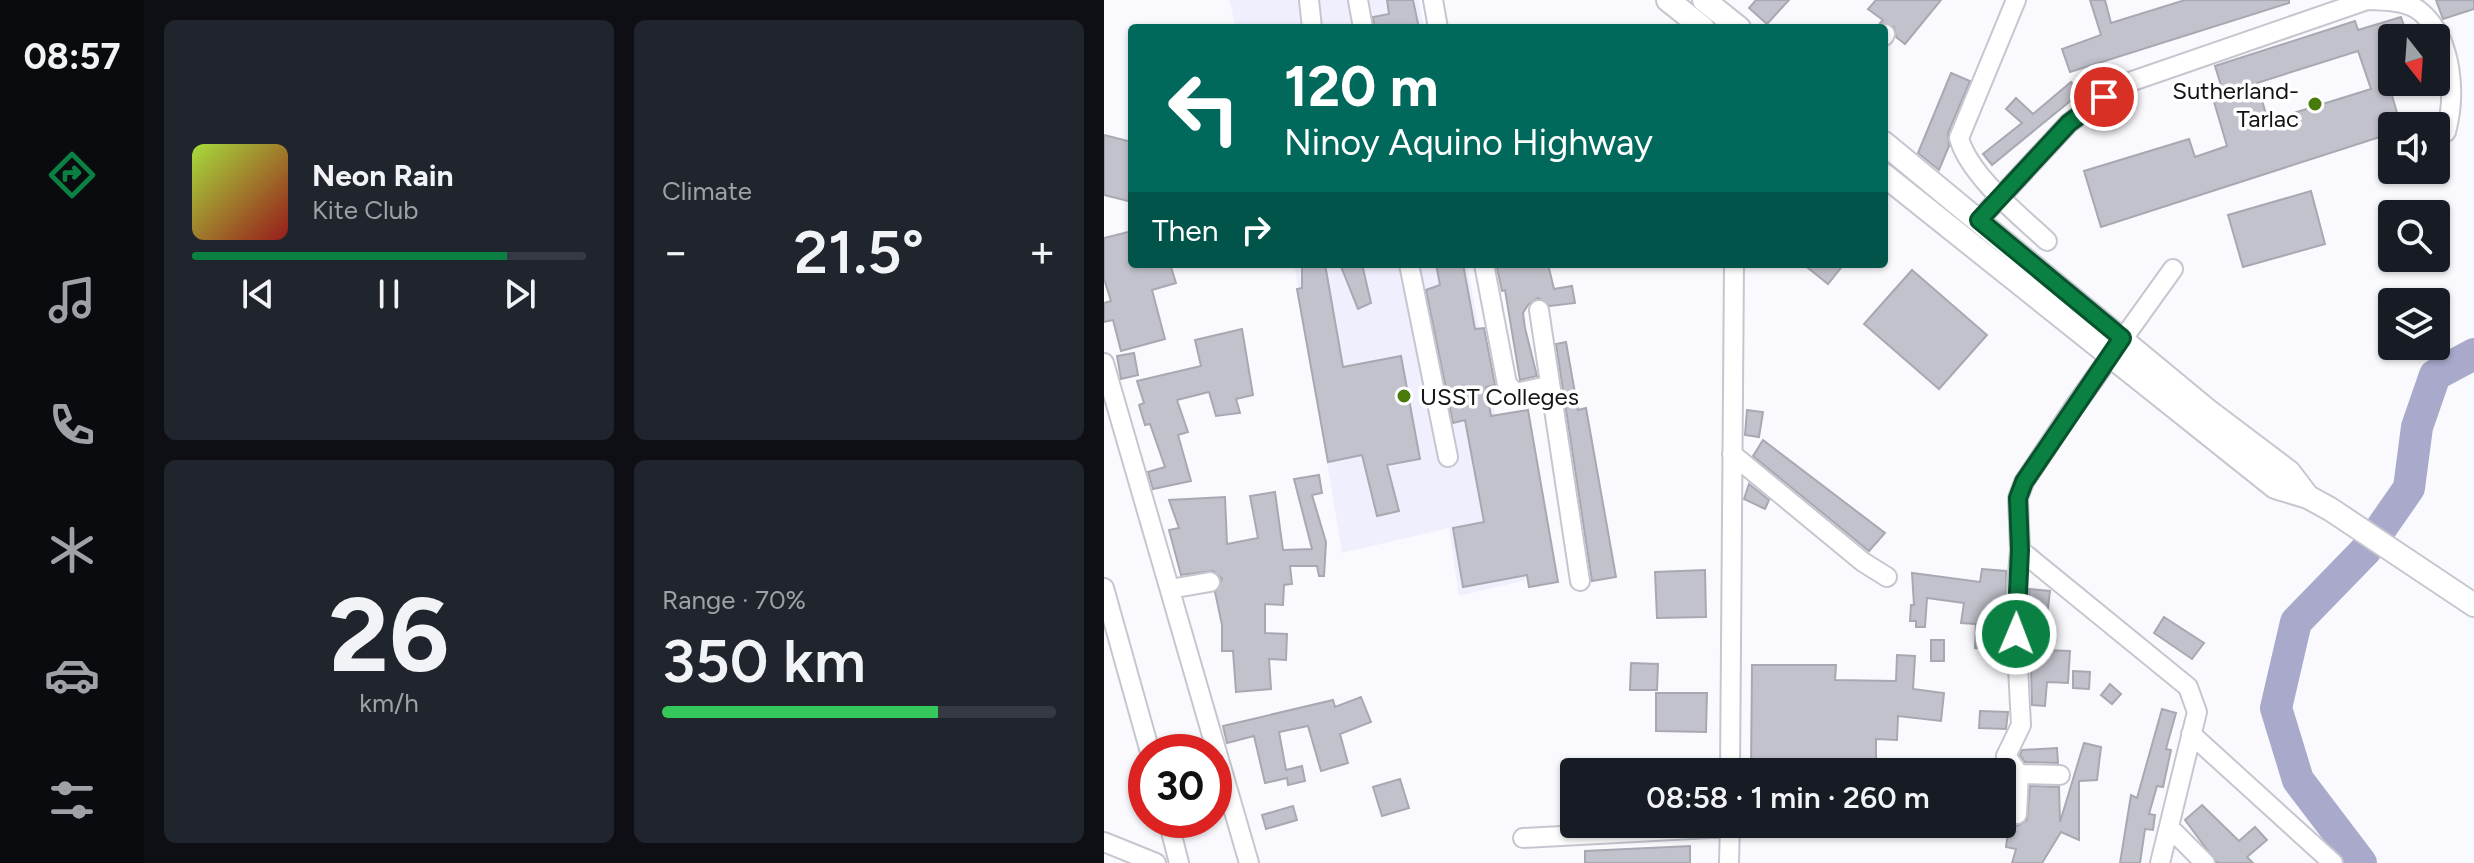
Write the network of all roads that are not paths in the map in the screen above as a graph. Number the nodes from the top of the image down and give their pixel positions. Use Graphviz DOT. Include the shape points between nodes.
graph roads {
  1 [pos="1309,0"];
  2 [pos="1358,0"];
  3 [pos="1433,0"];
  4 [pos="1668,0"];
  5 [pos="1704,0"];
  6 [pos="2016,0"];
  7 [pos="2367,0"];
  8 [pos="1312,24"];
  9 [pos="1362,24"];
  10 [pos="1437,24"];
  11 [pos="1698,24"];
  12 [pos="1725,24"];
  13 [pos="2450,117"];
  14 [pos="1888,146"];
  15 [pos="1888,178"];
  16 [pos="2001,198"];
  17 [pos="1979,220"];
  18 [pos="2047,241"];
  19 [pos="1410,268"];
  20 [pos="1485,268"];
  21 [pos="1734,268"];
  22 [pos="2173,269"];
  23 [pos="1539,310"];
  24 [pos="2115,348"];
  25 [pos="1104,363"];
  26 [pos="1548,386"];
  27 [pos="1732,454"];
  28 [pos="1448,457"];
  29 [pos="2020,550"];
  30 [pos="1887,577"];
  31 [pos="1580,581"];
  32 [pos="1210,582"];
  33 [pos="1104,588"];
  34 [pos="1170,589"];
  35 [pos="2474,605"];
  36 [pos="1145,734"];
  37 [pos="2191,734"];
  38 [pos="1730,758"];
  39 [pos="2007,758"];
  40 [pos="2060,775"];
  41 [pos="2016,780"];
  42 [pos="2016,806"];
  43 [pos="2017,814"];
  44 [pos="2169,827"];
  45 [pos="1560,836"];
  46 [pos="1173,838"];
  47 [pos="1523,838"];
  48 [pos="1730,838"];
  49 [pos="1104,842"];
  50 [pos="1156,863"];
  51 [pos="1179,863"];
  52 [pos="1249,863"];
  53 [pos="1729,863"];
  54 [pos="2160,863"];
  55 [pos="2205,863"];
  56 [pos="2333,863"];
  1 -- 8 [label="street"];
  2 -- 9 [label="street"];
  3 -- 10 [label="street"];
  4 -- 11 [label="main road"];
  5 -- 12 [label="main road"];
  6 -- 16 [label="street" via="1959,138 1963,151"];
  7 -- 13 [label="street" via="2399,2 2421,12 2440,37 2450,74"];
  7 -- 16 [label="street" via="2121,85 2069,123"];
  14 -- 17 [label="main road"];
  15 -- 24 [label="main road"];
  16 -- 17 [label="street"];
  16 -- 18 [label="street"];
  17 -- 24 [label="main road"];
  19 -- 28 [label="street"];
  20 -- 26 [label="street" via="1507,384 1516,393"];
  21 -- 27 [label="street"];
  22 -- 24 [label="street"];
  23 -- 26 [label="street"];
  24 -- 29 [label="street" via="2024,482 2018,498"];
  24 -- 35 [label="main road" via="2289,472 2308,497"];
  25 -- 34 [label="street"];
  26 -- 31 [label="street"];
  27 -- 30 [label="street"];
  27 -- 38 [label="street"];
  29 -- 37 [label="street" via="2188,687 2197,712"];
  29 -- 39 [label="street" via="2015,610 2021,725"];
  32 -- 34 [label="street"];
  33 -- 36 [label="street"];
  34 -- 52 [label="street"];
  37 -- 44 [label="street"];
  37 -- 56 [label="street"];
  40 -- 41 [label="street"];
  42 -- 43 [label="street"];
  44 -- 54 [label="street"];
  44 -- 55 [label="street"];
  45 -- 47 [label="street"];
  46 -- 51 [label="street"];
  48 -- 53 [label="street"];
  49 -- 50 [label="street"];
}
